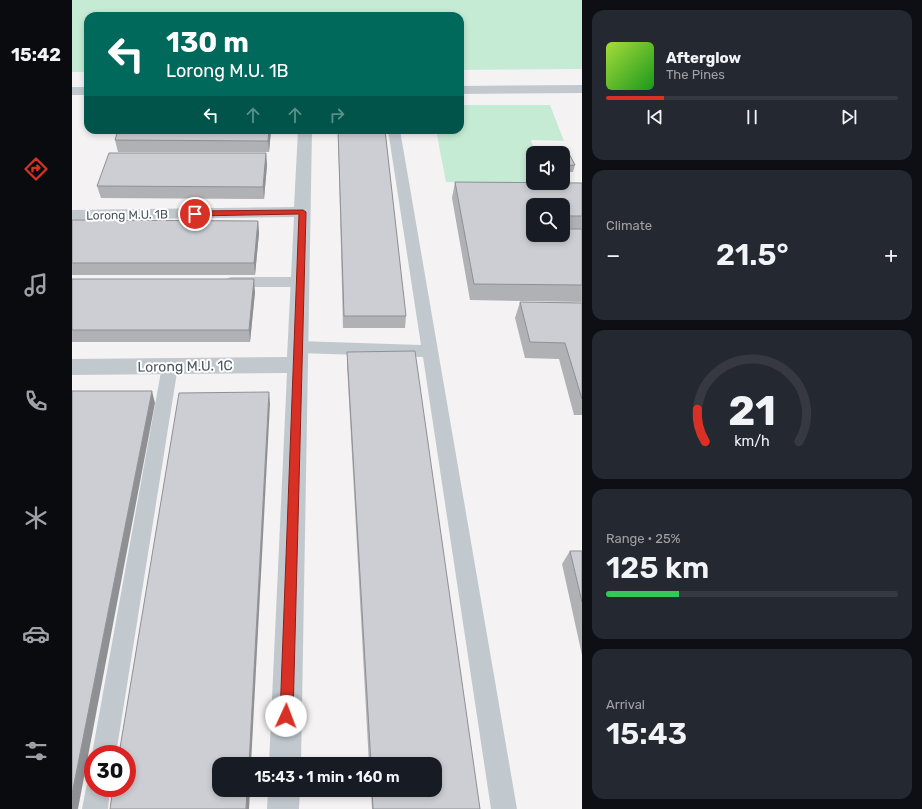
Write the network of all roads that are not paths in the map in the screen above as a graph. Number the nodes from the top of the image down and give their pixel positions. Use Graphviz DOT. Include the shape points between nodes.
graph roads {
  1 [pos="582,89"];
  2 [pos="464,90"];
  3 [pos="72,91"];
  4 [pos="84,91"];
  5 [pos="305,134"];
  6 [pos="395,134"];
  7 [pos="303,212"];
  8 [pos="72,215"];
  9 [pos="214,282"];
  10 [pos="300,282"];
  11 [pos="430,351"];
  12 [pos="298,356"];
  13 [pos="170,366"];
  14 [pos="72,367"];
  15 [pos="106,745"];
  16 [pos="285,757"];
  17 [pos="97,797"];
  18 [pos="284,797"];
  19 [pos="95,809"];
  20 [pos="283,809"];
  21 [pos="504,809"];
  1 -- 2 [label="street"];
  3 -- 4 [label="street"];
  5 -- 7 [label="street"];
  6 -- 11 [label="lane"];
  7 -- 8 [label="street, Lorong M.U. 1B"];
  7 -- 10 [label="street"];
  9 -- 10 [label="lane"];
  10 -- 12 [label="street"];
  11 -- 12 [label="lane"];
  11 -- 21 [label="lane"];
  12 -- 13 [label="street, Lorong M.U. 1C"];
  12 -- 16 [label="street"];
  13 -- 14 [label="street, Lorong M.U. 1C"];
  13 -- 15 [label="lane"];
  17 -- 19 [label="lane"];
  18 -- 20 [label="street"];
}
